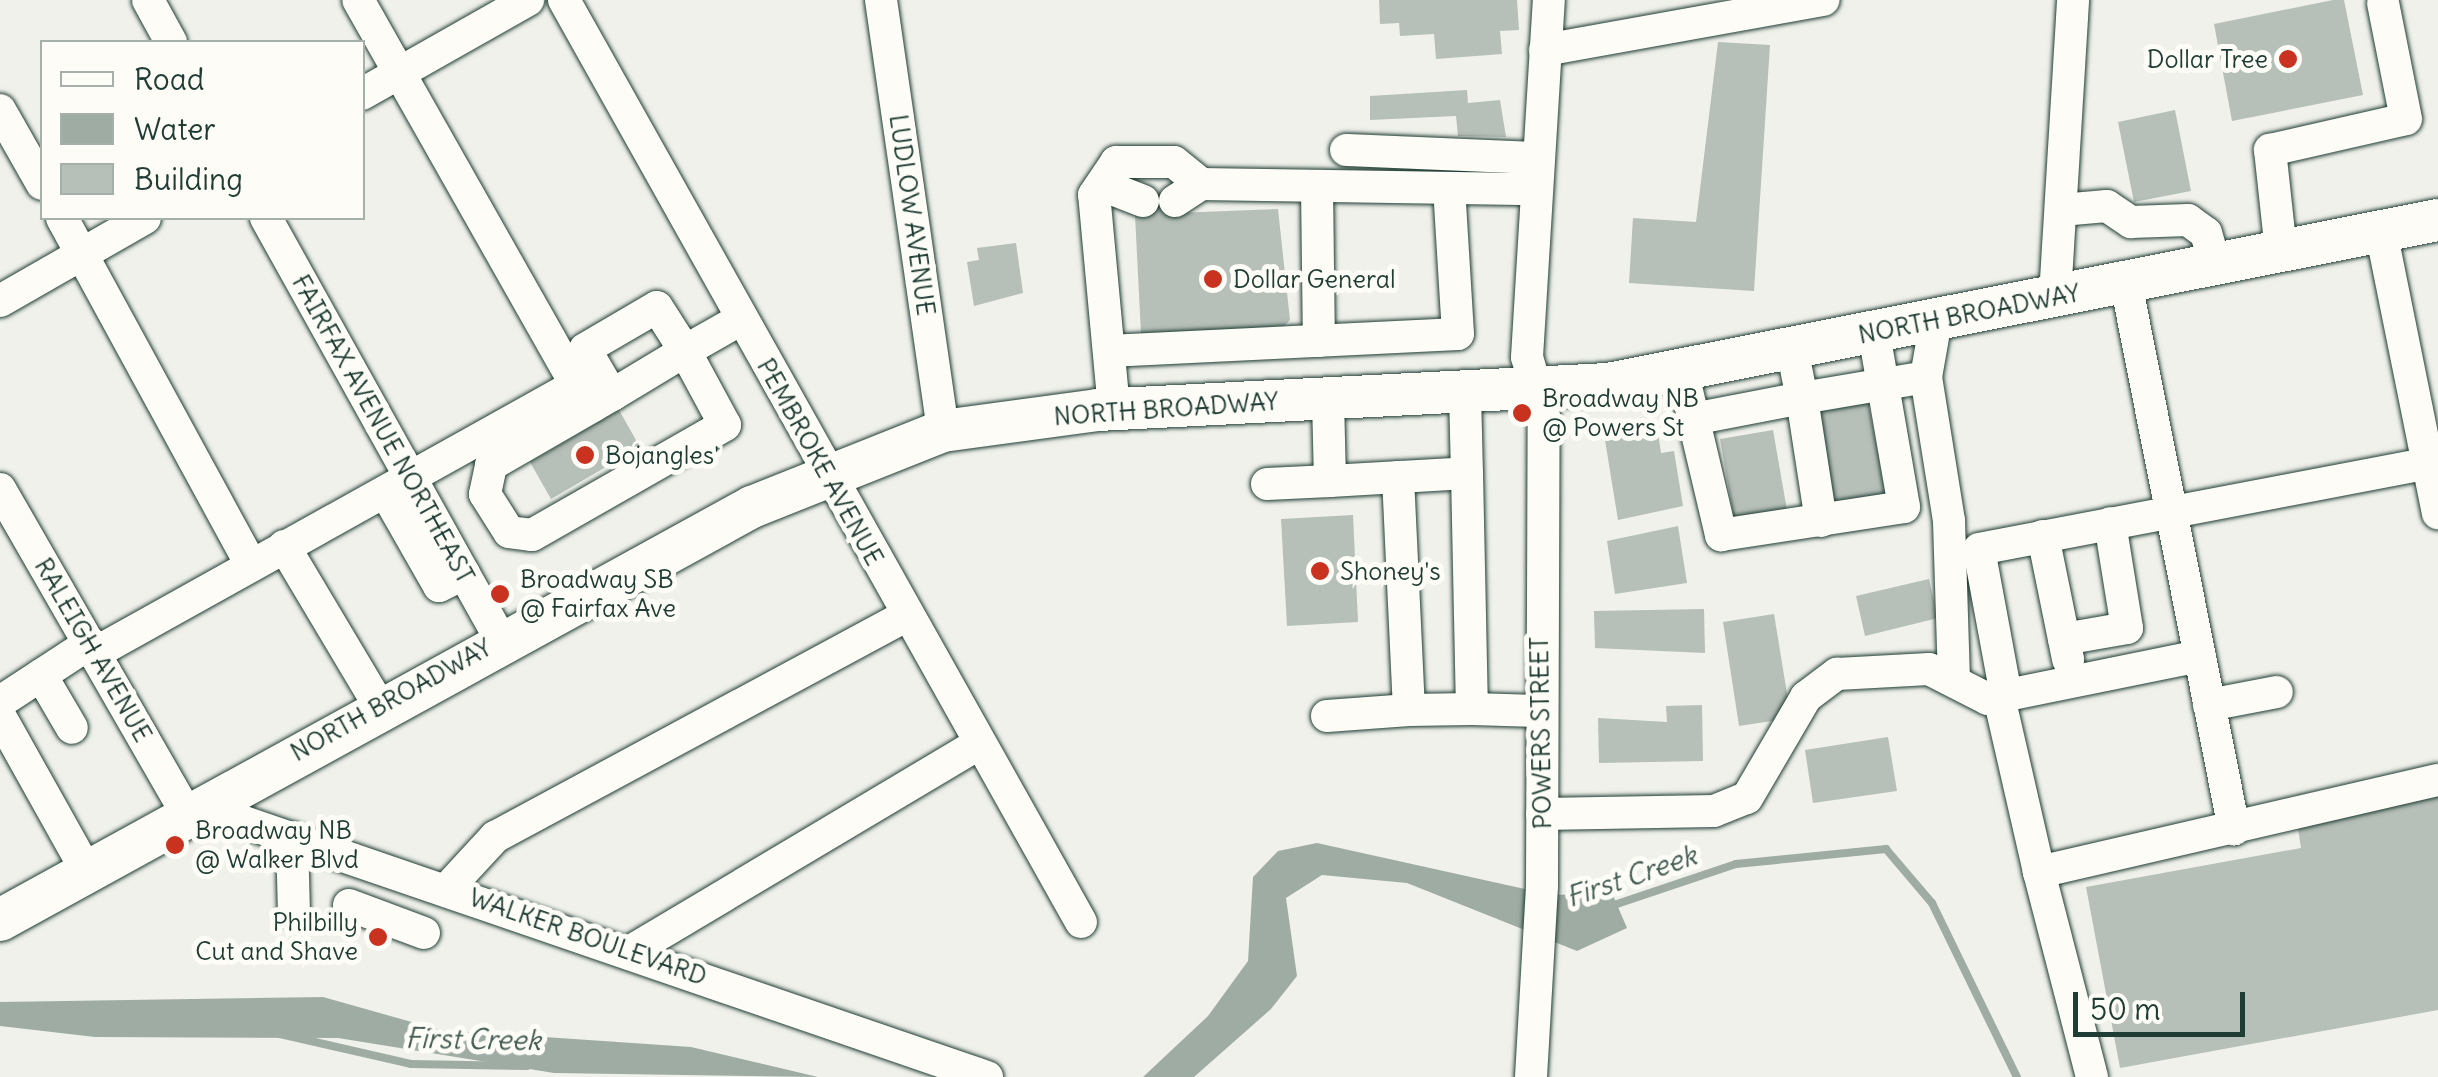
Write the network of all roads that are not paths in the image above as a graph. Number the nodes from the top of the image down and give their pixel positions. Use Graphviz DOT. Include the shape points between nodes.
graph roads {
  1 [pos="148,0"];
  2 [pos="358,0"];
  3 [pos="528,0"];
  4 [pos="564,0"];
  5 [pos="881,0"];
  6 [pos="1549,0"];
  7 [pos="1824,0"];
  8 [pos="2073,0"];
  9 [pos="2383,3"];
  10 [pos="170,40"];
  11 [pos="1545,50"];
  12 [pos="400,72"];
  13 [pos="365,92"];
  14 [pos="0,110"];
  15 [pos="1346,150"];
  16 [pos="1537,173"];
  17 [pos="40,180"];
  18 [pos="1102,185"];
  19 [pos="1317,186"];
  20 [pos="1449,188"];
  21 [pos="1173,196"];
  22 [pos="2061,210"];
  23 [pos="63,220"];
  24 [pos="142,220"];
  25 [pos="267,220"];
  26 [pos="2438,220"];
  27 [pos="2381,231"];
  28 [pos="2281,252"];
  29 [pos="82,254"];
  30 [pos="2215,265"];
  31 [pos="2126,283"];
  32 [pos="2055,296"];
  33 [pos="0,301"];
  34 [pos="741,319"];
  35 [pos="1936,320"];
  36 [pos="1874,333"];
  37 [pos="1319,340"];
  38 [pos="1792,349"];
  39 [pos="1109,351"];
  40 [pos="685,352"];
  41 [pos="1740,359"];
  42 [pos="1682,370"];
  43 [pos="1926,377"];
  44 [pos="1883,382"];
  45 [pos="1535,391"];
  46 [pos="1465,392"];
  47 [pos="1802,398"];
  48 [pos="1328,400"];
  49 [pos="603,401"];
  50 [pos="1747,408"];
  51 [pos="1114,409"];
  52 [pos="1693,419"];
  53 [pos="943,431"];
  54 [pos="2428,462"];
  55 [pos="655,466"];
  56 [pos="824,473"];
  57 [pos="1467,473"];
  58 [pos="1398,477"];
  59 [pos="1330,481"];
  60 [pos="1267,484"];
  61 [pos="405,487"];
  62 [pos="0,489"];
  63 [pos="2171,510"];
  64 [pos="2438,514"];
  65 [pos="1821,521"];
  66 [pos="498,522"];
  67 [pos="2110,523"];
  68 [pos="2043,536"];
  69 [pos="287,551"];
  70 [pos="456,561"];
  71 [pos="252,564"];
  72 [pos="905,616"];
  73 [pos="2064,639"];
  74 [pos="501,641"];
  75 [pos="92,648"];
  76 [pos="2200,656"];
  77 [pos="41,675"];
  78 [pos="1954,682"];
  79 [pos="2072,682"];
  80 [pos="2277,692"];
  81 [pos="2003,696"];
  82 [pos="0,702"];
  83 [pos="2210,705"];
  84 [pos="380,707"];
  85 [pos="1409,710"];
  86 [pos="1472,710"];
  87 [pos="1538,711"];
  88 [pos="0,716"];
  89 [pos="1327,716"];
  90 [pos="72,728"];
  91 [pos="978,745"];
  92 [pos="2438,780"];
  93 [pos="186,812"];
  94 [pos="1542,814"];
  95 [pos="2234,829"];
  96 [pos="292,838"];
  97 [pos="85,868"];
  98 [pos="391,871"];
  99 [pos="2039,872"];
  100 [pos="447,889"];
  101 [pos="294,912"];
  102 [pos="0,920"];
  103 [pos="1081,922"];
  104 [pos="424,933"];
  105 [pos="631,951"];
  106 [pos="987,1077"];
  107 [pos="1531,1077"];
  108 [pos="2092,1077"];
  1 -- 10 [label="street"];
  2 -- 12 [label="street"];
  3 -- 12 [label="street"];
  4 -- 34 [label="street, PEMBROKE AVENUE"];
  5 -- 53 [label="street, LUDLOW AVENUE"];
  6 -- 11 [label="street, POWERS STREET"];
  7 -- 11 [label="street"];
  8 -- 22 [label="street"];
  9 -- 28 [label="street" via="2406,120 2270,150"];
  11 -- 16 [label="street, POWERS STREET"];
  12 -- 13 [label="street"];
  12 -- 61 [label="street" via="576,384"];
  14 -- 17 [label="street"];
  15 -- 16 [label="street"];
  16 -- 20 [label="street"];
  16 -- 45 [label="street, POWERS STREET" via="1527,357"];
  18 -- 21 [label="street"];
  18 -- 21 [label="street" via="1116,162 1174,162"];
  18 -- 39 [label="street" via="1094,196"];
  19 -- 20 [label="street"];
  19 -- 21 [label="street"];
  19 -- 37 [label="street"];
  20 -- 37 [label="street" via="1458,334"];
  22 -- 30 [label="street" via="2108,206 2131,222 2198,224"];
  22 -- 32 [label="street"];
  23 -- 29 [label="street"];
  24 -- 29 [label="street"];
  25 -- 61 [label="street, FAIRFAX AVENUE NORTHEAST"];
  26 -- 27 [label="main road, NORTH BROADWAY"];
  27 -- 28 [label="main road, NORTH BROADWAY"];
  27 -- 54 [label="street"];
  28 -- 30 [label="main road, NORTH BROADWAY"];
  29 -- 33 [label="street"];
  29 -- 71 [label="street"];
  30 -- 31 [label="main road, NORTH BROADWAY"];
  31 -- 32 [label="main road, NORTH BROADWAY"];
  31 -- 63 [label="street"];
  32 -- 35 [label="main road, NORTH BROADWAY"];
  34 -- 40 [label="street"];
  34 -- 56 [label="street, PEMBROKE AVENUE"];
  35 -- 36 [label="main road, NORTH BROADWAY"];
  35 -- 43 [label="street"];
  36 -- 38 [label="main road, NORTH BROADWAY"];
  36 -- 44 [label="street"];
  37 -- 39 [label="street"];
  38 -- 41 [label="main road, NORTH BROADWAY"];
  38 -- 47 [label="street"];
  39 -- 51 [label="street"];
  40 -- 49 [label="street"];
  40 -- 49 [label="street" via="657,307 585,349"];
  40 -- 55 [label="street" via="726,424"];
  41 -- 42 [label="main road, NORTH BROADWAY"];
  41 -- 50 [label="street"];
  42 -- 45 [label="main road, NORTH BROADWAY"];
  42 -- 52 [label="street"];
  43 -- 44 [label="street"];
  43 -- 78 [label="street" via="1949,521"];
  44 -- 47 [label="street"];
  44 -- 65 [label="street" via="1904,507"];
  45 -- 46 [label="main road, NORTH BROADWAY"];
  45 -- 87 [label="street, POWERS STREET" via="1544,416"];
  46 -- 48 [label="main road, NORTH BROADWAY"];
  46 -- 57 [label="street"];
  47 -- 50 [label="street"];
  47 -- 65 [label="street"];
  48 -- 51 [label="main road, NORTH BROADWAY"];
  48 -- 59 [label="street"];
  49 -- 55 [label="street" via="584,422 504,466 498,493 510,509 547,511 632,463"];
  49 -- 66 [label="street" via="492,466 485,494"];
  50 -- 52 [label="street"];
  51 -- 53 [label="main road, NORTH BROADWAY"];
  52 -- 65 [label="street" via="1721,536"];
  53 -- 56 [label="main road, NORTH BROADWAY"];
  54 -- 63 [label="street"];
  54 -- 64 [label="street"];
  55 -- 66 [label="street" via="532,535"];
  56 -- 72 [label="street, PEMBROKE AVENUE"];
  56 -- 74 [label="main road, NORTH BROADWAY"];
  57 -- 58 [label="street"];
  57 -- 86 [label="street"];
  58 -- 59 [label="street"];
  58 -- 85 [label="street"];
  59 -- 60 [label="street"];
  61 -- 69 [label="street"];
  61 -- 70 [label="street, FAIRFAX AVENUE NORTHEAST"];
  62 -- 75 [label="street, RALEIGH AVENUE"];
  63 -- 67 [label="street"];
  63 -- 76 [label="street"];
  66 -- 70 [label="street"];
  67 -- 68 [label="street"];
  67 -- 73 [label="street" via="2127,628"];
  68 -- 73 [label="street"];
  68 -- 81 [label="street" via="1979,549"];
  69 -- 71 [label="street"];
  69 -- 84 [label="street"];
  70 -- 74 [label="street, FAIRFAX AVENUE NORTHEAST"];
  71 -- 75 [label="street"];
  72 -- 91 [label="street, PEMBROKE AVENUE"];
  72 -- 100 [label="street" via="495,837"];
  73 -- 79 [label="street"];
  74 -- 84 [label="main road, NORTH BROADWAY"];
  75 -- 77 [label="street"];
  75 -- 93 [label="street, RALEIGH AVENUE"];
  76 -- 79 [label="street"];
  76 -- 83 [label="street"];
  77 -- 82 [label="street"];
  77 -- 90 [label="street"];
  78 -- 81 [label="street" via="1968,694"];
  78 -- 94 [label="street" via="1929,669 1836,674 1806,696 1747,798 1714,810"];
  79 -- 81 [label="street"];
  80 -- 83 [label="street"];
  81 -- 99 [label="street"];
  83 -- 95 [label="street"];
  84 -- 93 [label="main road, NORTH BROADWAY"];
  85 -- 86 [label="street"];
  85 -- 89 [label="street"];
  86 -- 87 [label="street"];
  87 -- 94 [label="street, POWERS STREET"];
  88 -- 97 [label="street"];
  91 -- 103 [label="street, PEMBROKE AVENUE"];
  91 -- 105 [label="street"];
  92 -- 95 [label="street"];
  93 -- 96 [label="street, WALKER BOULEVARD"];
  93 -- 97 [label="main road, NORTH BROADWAY"];
  94 -- 107 [label="street, POWERS STREET"];
  95 -- 99 [label="street"];
  96 -- 98 [label="street, WALKER BOULEVARD"];
  96 -- 101 [label="street"];
  97 -- 102 [label="main road, NORTH BROADWAY"];
  98 -- 100 [label="street, WALKER BOULEVARD"];
  98 -- 104 [label="street" via="363,911"];
  99 -- 108 [label="street"];
  100 -- 105 [label="street, WALKER BOULEVARD"];
  105 -- 106 [label="street, WALKER BOULEVARD"];
}
